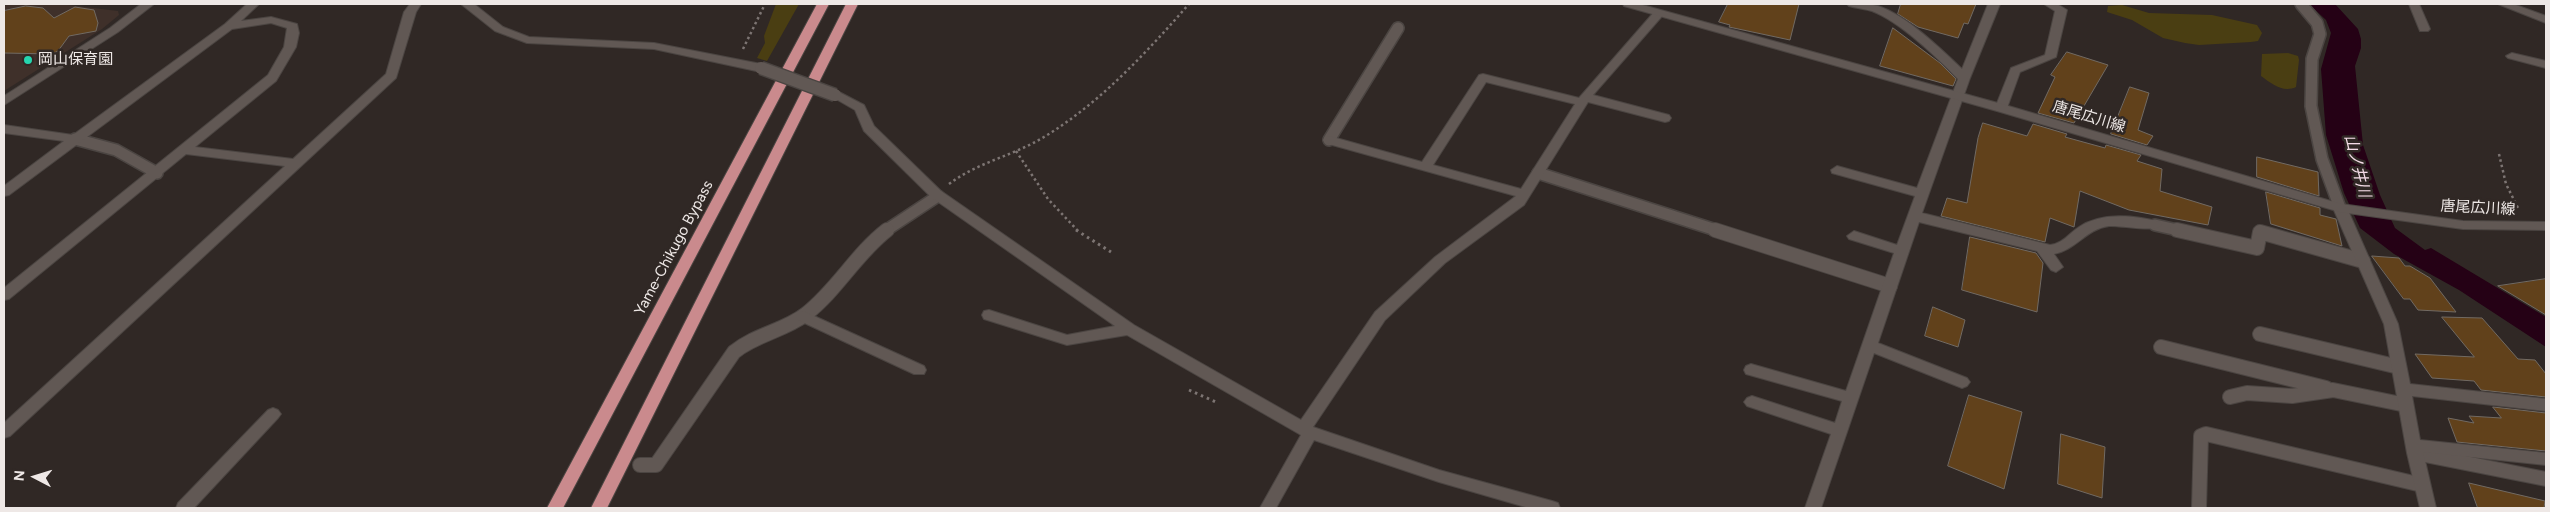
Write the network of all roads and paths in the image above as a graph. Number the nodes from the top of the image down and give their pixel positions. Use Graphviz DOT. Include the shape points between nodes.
graph roads {
  1 [pos="129,4"];
  2 [pos="253,4"];
  3 [pos="415,4"];
  4 [pos="467,4"];
  5 [pos="765,4"];
  6 [pos="823,4"];
  7 [pos="852,4"];
  8 [pos="1189,4"];
  9 [pos="1628,4"];
  10 [pos="1853,4"];
  11 [pos="1994,4"];
  12 [pos="2049,4"];
  13 [pos="2301,4"];
  14 [pos="2414,4"];
  15 [pos="2504,4"];
  16 [pos="146,5"];
  17 [pos="1659,13"];
  18 [pos="2546,20"];
  19 [pos="229,26"];
  20 [pos="1398,28"];
  21 [pos="2424,29"];
  22 [pos="2512,56"];
  23 [pos="736,63"];
  24 [pos="2546,65"];
  25 [pos="1964,78"];
  26 [pos="1959,96"];
  27 [pos="1584,99"];
  28 [pos="4,101"];
  29 [pos="2001,108"];
  30 [pos="1665,118"];
  31 [pos="4,129"];
  32 [pos="74,139"];
  33 [pos="1329,140"];
  34 [pos="186,150"];
  35 [pos="1016,151"];
  36 [pos="2499,154"];
  37 [pos="296,163"];
  38 [pos="1425,167"];
  39 [pos="1837,170"];
  40 [pos="157,173"];
  41 [pos="1538,173"];
  42 [pos="4,192"];
  43 [pos="1524,194"];
  44 [pos="1922,194"];
  45 [pos="937,195"];
  46 [pos="2343,208"];
  47 [pos="1914,216"];
  48 [pos="2155,225"];
  49 [pos="2527,226"];
  50 [pos="2546,226"];
  51 [pos="1854,236"];
  52 [pos="2042,248"];
  53 [pos="1902,251"];
  54 [pos="1111,252"];
  55 [pos="2363,261"];
  56 [pos="2056,267"];
  57 [pos="1890,286"];
  58 [pos="4,295"];
  59 [pos="989,315"];
  60 [pos="803,316"];
  61 [pos="1129,329"];
  62 [pos="2260,334"];
  63 [pos="1869,346"];
  64 [pos="2161,347"];
  65 [pos="2399,367"];
  66 [pos="919,370"];
  67 [pos="1751,370"];
  68 [pos="1962,382"];
  69 [pos="2403,389"];
  70 [pos="2332,390"];
  71 [pos="1851,398"];
  72 [pos="2230,398"];
  73 [pos="1752,402"];
  74 [pos="2546,405"];
  75 [pos="2406,406"];
  76 [pos="273,414"];
  77 [pos="1307,431"];
  78 [pos="1840,431"];
  79 [pos="4,432"];
  80 [pos="2414,449"];
  81 [pos="2523,457"];
  82 [pos="2546,459"];
  83 [pos="640,465"];
  84 [pos="2546,465"];
  85 [pos="2546,479"];
  86 [pos="2422,485"];
  87 [pos="184,508"];
  88 [pos="555,508"];
  89 [pos="599,508"];
  90 [pos="1268,508"];
  91 [pos="1552,508"];
  92 [pos="1813,508"];
  93 [pos="2199,508"];
  94 [pos="2428,508"];
  1 -- 16 [label="street"];
  2 -- 19 [label="street"];
  3 -- 37 [label="street" via="392,75"];
  4 -- 23 [label="street" via="499,29 527,40 654,46"];
  5 -- 23 [label="path"];
  6 -- 88 [label="highway, Yame-Chikugo Bypass"];
  7 -- 89 [label="highway"];
  8 -- 35 [label="path" via="1110,86 1044,137"];
  9 -- 17 [label="street, 唐尾広川線"];
  10 -- 25 [label="street" via="1876,9 1889,17 1949,62"];
  11 -- 25 [label="street"];
  12 -- 29 [label="street" via="2061,10 2050,57 2015,70"];
  13 -- 46 [label="lane" via="2317,23 2320,34 2312,59 2311,106 2322,159"];
  14 -- 21 [label="street"];
  15 -- 18 [label="street"];
  16 -- 28 [label="street" via="114,30"];
  17 -- 26 [label="street, 唐尾広川線"];
  17 -- 27 [label="street"];
  19 -- 32 [label="street"];
  19 -- 34 [label="street" via="271,20 293,26 294,35 285,60 272,78"];
  20 -- 33 [label="lane"];
  22 -- 24 [label="street"];
  23 -- 45 [label="street, bridge" via="761,68 835,95 860,108 868,128"];
  25 -- 26 [label="street"];
  26 -- 29 [label="street, 唐尾広川線"];
  26 -- 44 [label="street"];
  27 -- 30 [label="street"];
  27 -- 38 [label="street" via="1483,78"];
  27 -- 41 [label="street"];
  29 -- 46 [label="street, 唐尾広川線"];
  31 -- 32 [label="street"];
  32 -- 40 [label="lane" via="116,150"];
  32 -- 42 [label="street"];
  33 -- 38 [label="street"];
  34 -- 37 [label="street"];
  34 -- 40 [label="street"];
  35 -- 45 [label="path" via="961,174"];
  35 -- 54 [label="path" via="1048,199 1081,235"];
  36 -- 49 [label="path" via="2506,184"];
  37 -- 79 [label="street"];
  38 -- 43 [label="street"];
  39 -- 44 [label="street"];
  40 -- 58 [label="street"];
  41 -- 43 [label="street"];
  41 -- 57 [label="lane"];
  43 -- 77 [label="street" via="1519,202 1440,260 1380,316"];
  44 -- 47 [label="street"];
  45 -- 60 [label="lane" via="872,242"];
  45 -- 61 [label="street"];
  46 -- 49 [label="street, 唐尾広川線" via="2463,226"];
  46 -- 55 [label="street"];
  47 -- 52 [label="street"];
  47 -- 53 [label="street"];
  48 -- 52 [label="street" via="2119,221 2097,224 2087,228 2071,245 2060,249"];
  48 -- 55 [label="lane" via="2257,248 2260,232"];
  49 -- 50 [label="street, 唐尾広川線"];
  51 -- 53 [label="street"];
  52 -- 56 [label="street"];
  53 -- 57 [label="street"];
  55 -- 65 [label="street" via="2391,324"];
  57 -- 63 [label="street"];
  59 -- 61 [label="street" via="1068,340"];
  60 -- 66 [label="street"];
  60 -- 83 [label="lane" via="789,325 746,340 734,352 656,465"];
  61 -- 77 [label="street"];
  62 -- 65 [label="lane"];
  63 -- 68 [label="street"];
  63 -- 71 [label="street"];
  64 -- 70 [label="lane"];
  65 -- 69 [label="street"];
  67 -- 71 [label="street"];
  69 -- 74 [label="street"];
  69 -- 75 [label="street"];
  70 -- 72 [label="lane" via="2292,396 2247,393"];
  70 -- 75 [label="lane"];
  71 -- 78 [label="street"];
  73 -- 78 [label="street"];
  75 -- 80 [label="street"];
  76 -- 87 [label="street"];
  77 -- 90 [label="street"];
  77 -- 91 [label="street" via="1439,476"];
  78 -- 92 [label="street"];
  80 -- 81 [label="street"];
  80 -- 85 [label="lane"];
  80 -- 86 [label="street"];
  81 -- 82 [label="street"];
  81 -- 84 [label="street"];
  86 -- 93 [label="lane" via="2206,434 2202,436"];
  86 -- 94 [label="street"];
}
